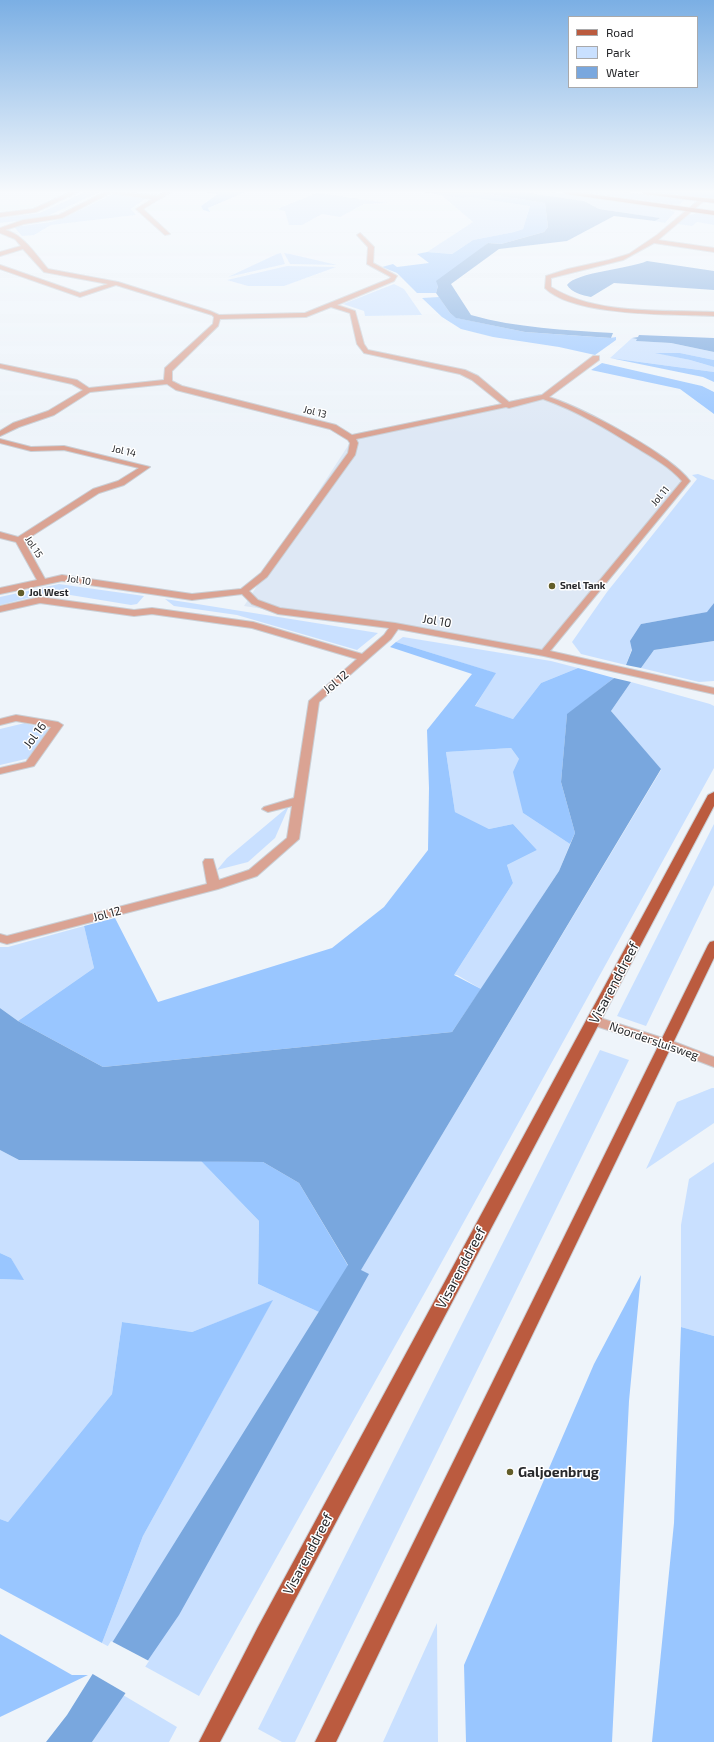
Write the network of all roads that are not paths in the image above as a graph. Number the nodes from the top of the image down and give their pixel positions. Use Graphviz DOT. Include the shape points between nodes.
graph roads {
  1 [pos="18,273"];
  2 [pos="59,273"];
  3 [pos="389,273"];
  4 [pos="556,273"];
  5 [pos="116,283"];
  6 [pos="330,305"];
  7 [pos="714,314"];
  8 [pos="217,317"];
  9 [pos="596,358"];
  10 [pos="0,366"];
  11 [pos="168,382"];
  12 [pos="88,390"];
  13 [pos="544,397"];
  14 [pos="509,406"];
  15 [pos="0,434"];
  16 [pos="351,438"];
  17 [pos="0,441"];
  18 [pos="0,535"];
  19 [pos="19,540"];
  20 [pos="42,581"];
  21 [pos="0,591"];
  22 [pos="244,591"];
  23 [pos="158,593"];
  24 [pos="0,609"];
  25 [pos="152,611"];
  26 [pos="395,626"];
  27 [pos="544,653"];
  28 [pos="364,658"];
  29 [pos="714,691"];
  30 [pos="0,722"];
  31 [pos="0,771"];
  32 [pos="714,795"];
  33 [pos="300,800"];
  34 [pos="268,810"];
  35 [pos="209,862"];
  36 [pos="214,886"];
  37 [pos="0,938"];
  38 [pos="714,945"];
  39 [pos="594,1021"];
  40 [pos="667,1044"];
  41 [pos="714,1062"];
  42 [pos="209,1742"];
  43 [pos="324,1742"];
  1 -- 5 [label="street" via="80,295"];
  2 -- 5 [label="street"];
  3 -- 6 [label="street" via="394,276 392,280"];
  4 -- 7 [label="street" via="548,277 548,288 554,294 591,306"];
  5 -- 8 [label="street"];
  6 -- 8 [label="street" via="306,315"];
  6 -- 14 [label="street" via="353,312 361,347 366,352 462,372 475,378"];
  8 -- 11 [label="street" via="216,325 168,370"];
  9 -- 13 [label="street"];
  10 -- 12 [label="street" via="74,382"];
  11 -- 12 [label="street"];
  11 -- 16 [label="street, Jol 13" via="179,388 333,427"];
  12 -- 15 [label="street" via="51,413 16,425"];
  13 -- 14 [label="street"];
  13 -- 27 [label="street, Jol 11" via="565,404 665,462 685,477 686,481"];
  14 -- 16 [label="street"];
  16 -- 22 [label="street" via="354,443 352,453 264,575"];
  17 -- 19 [label="street, Jol 14" via="31,449 64,448 146,467 121,483 96,491"];
  18 -- 19 [label="street, Jol 15"];
  19 -- 20 [label="street, Jol 15"];
  20 -- 21 [label="street, Jol 10"];
  20 -- 23 [label="street, Jol 10" via="62,578"];
  22 -- 23 [label="street, Jol 10" via="192,597"];
  22 -- 26 [label="street, Jol 10" via="255,602 278,611"];
  23 -- 25 [label="street"];
  24 -- 25 [label="street" via="40,600 134,613"];
  25 -- 28 [label="street" via="252,625"];
  26 -- 27 [label="street, Jol 10"];
  26 -- 28 [label="street, Jol 12" via="388,637"];
  27 -- 29 [label="street, Jol 10"];
  28 -- 33 [label="street, Jol 12" via="314,701"];
  30 -- 31 [label="street, Jol 16" via="16,718 58,725 30,764"];
  32 -- 39 [label="main road, Visarenddreef"];
  33 -- 34 [label="street"];
  33 -- 36 [label="street, Jol 12" via="293,839 253,873"];
  35 -- 36 [label="street"];
  36 -- 37 [label="street, Jol 12" via="7,940"];
  38 -- 40 [label="main road"];
  39 -- 40 [label="street, Noordersluisweg"];
  39 -- 42 [label="main road, Visarenddreef"];
  40 -- 41 [label="street, Noordersluisweg"];
  40 -- 43 [label="main road"];
}
